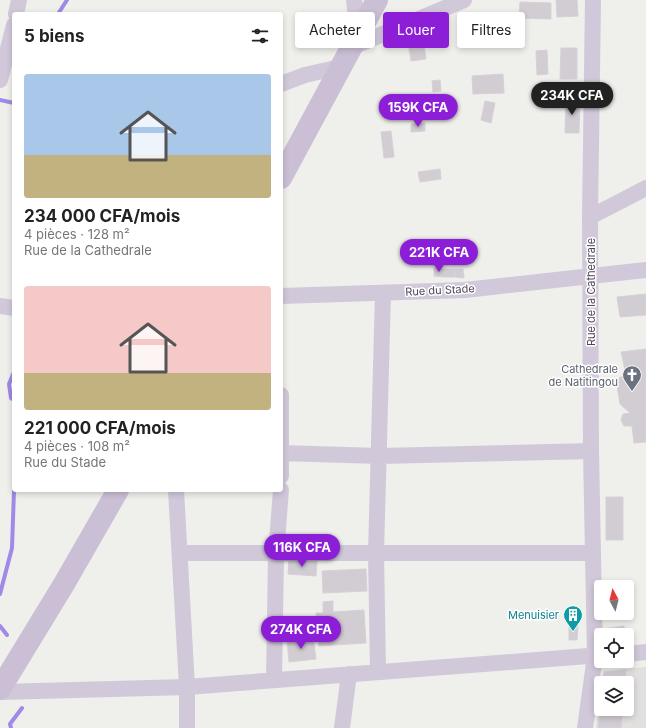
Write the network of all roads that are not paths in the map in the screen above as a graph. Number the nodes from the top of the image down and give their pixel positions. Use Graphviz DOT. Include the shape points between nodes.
graph roads {
  1 [pos="18,0"];
  2 [pos="354,0"];
  3 [pos="377,0"];
  4 [pos="464,0"];
  5 [pos="593,0"];
  6 [pos="16,12"];
  7 [pos="354,12"];
  8 [pos="371,12"];
  9 [pos="375,33"];
  10 [pos="12,35"];
  11 [pos="351,48"];
  12 [pos="340,67"];
  13 [pos="0,80"];
  14 [pos="283,83"];
  15 [pos="283,174"];
  16 [pos="646,188"];
  17 [pos="590,217"];
  18 [pos="646,270"];
  19 [pos="591,277"];
  20 [pos="383,293"];
  21 [pos="283,296"];
  22 [pos="0,306"];
  23 [pos="12,308"];
  24 [pos="591,451"];
  25 [pos="283,453"];
  26 [pos="379,456"];
  27 [pos="117,492"];
  28 [pos="176,492"];
  29 [pos="281,492"];
  30 [pos="180,553"];
  31 [pos="376,553"];
  32 [pos="593,553"];
  33 [pos="276,554"];
  34 [pos="597,628"];
  35 [pos="646,652"];
  36 [pos="634,653"];
  37 [pos="594,656"];
  38 [pos="596,668"];
  39 [pos="378,672"];
  40 [pos="349,674"];
  41 [pos="274,680"];
  42 [pos="187,687"];
  43 [pos="0,691"];
  44 [pos="187,728"];
  45 [pos="342,728"];
  46 [pos="585,728"];
  1 -- 6 [label="street"];
  2 -- 7 [label="street"];
  3 -- 8 [label="street"];
  4 -- 9 [label="street"];
  5 -- 17 [label="street, Rue de la Cathedrale"];
  10 -- 13 [label="street"];
  11 -- 12 [label="street"];
  12 -- 14 [label="street" via="305,74"];
  12 -- 15 [label="street"];
  16 -- 17 [label="street"];
  17 -- 19 [label="street, Rue de la Cathedrale"];
  18 -- 19 [label="street, Rue du Stade"];
  19 -- 20 [label="street, Rue du Stade" via="465,290"];
  19 -- 24 [label="street, Rue de la Cathedrale"];
  20 -- 21 [label="street, Rue du Stade"];
  20 -- 26 [label="street"];
  22 -- 23 [label="street"];
  24 -- 26 [label="street"];
  24 -- 32 [label="street, Rue de la Cathedrale"];
  25 -- 26 [label="street"];
  26 -- 31 [label="street"];
  27 -- 43 [label="street"];
  28 -- 30 [label="street"];
  29 -- 33 [label="street"];
  30 -- 33 [label="street"];
  30 -- 42 [label="street"];
  31 -- 32 [label="street"];
  31 -- 33 [label="street"];
  31 -- 39 [label="street"];
  32 -- 34 [label="street, Rue de la Cathedrale"];
  33 -- 41 [label="street"];
  35 -- 36 [label="street"];
  37 -- 39 [label="street"];
  38 -- 46 [label="street, Rue de la Cathedrale"];
  39 -- 40 [label="street"];
  40 -- 41 [label="street"];
  40 -- 45 [label="street"];
  41 -- 42 [label="street"];
  42 -- 43 [label="street"];
  42 -- 44 [label="street"];
}
